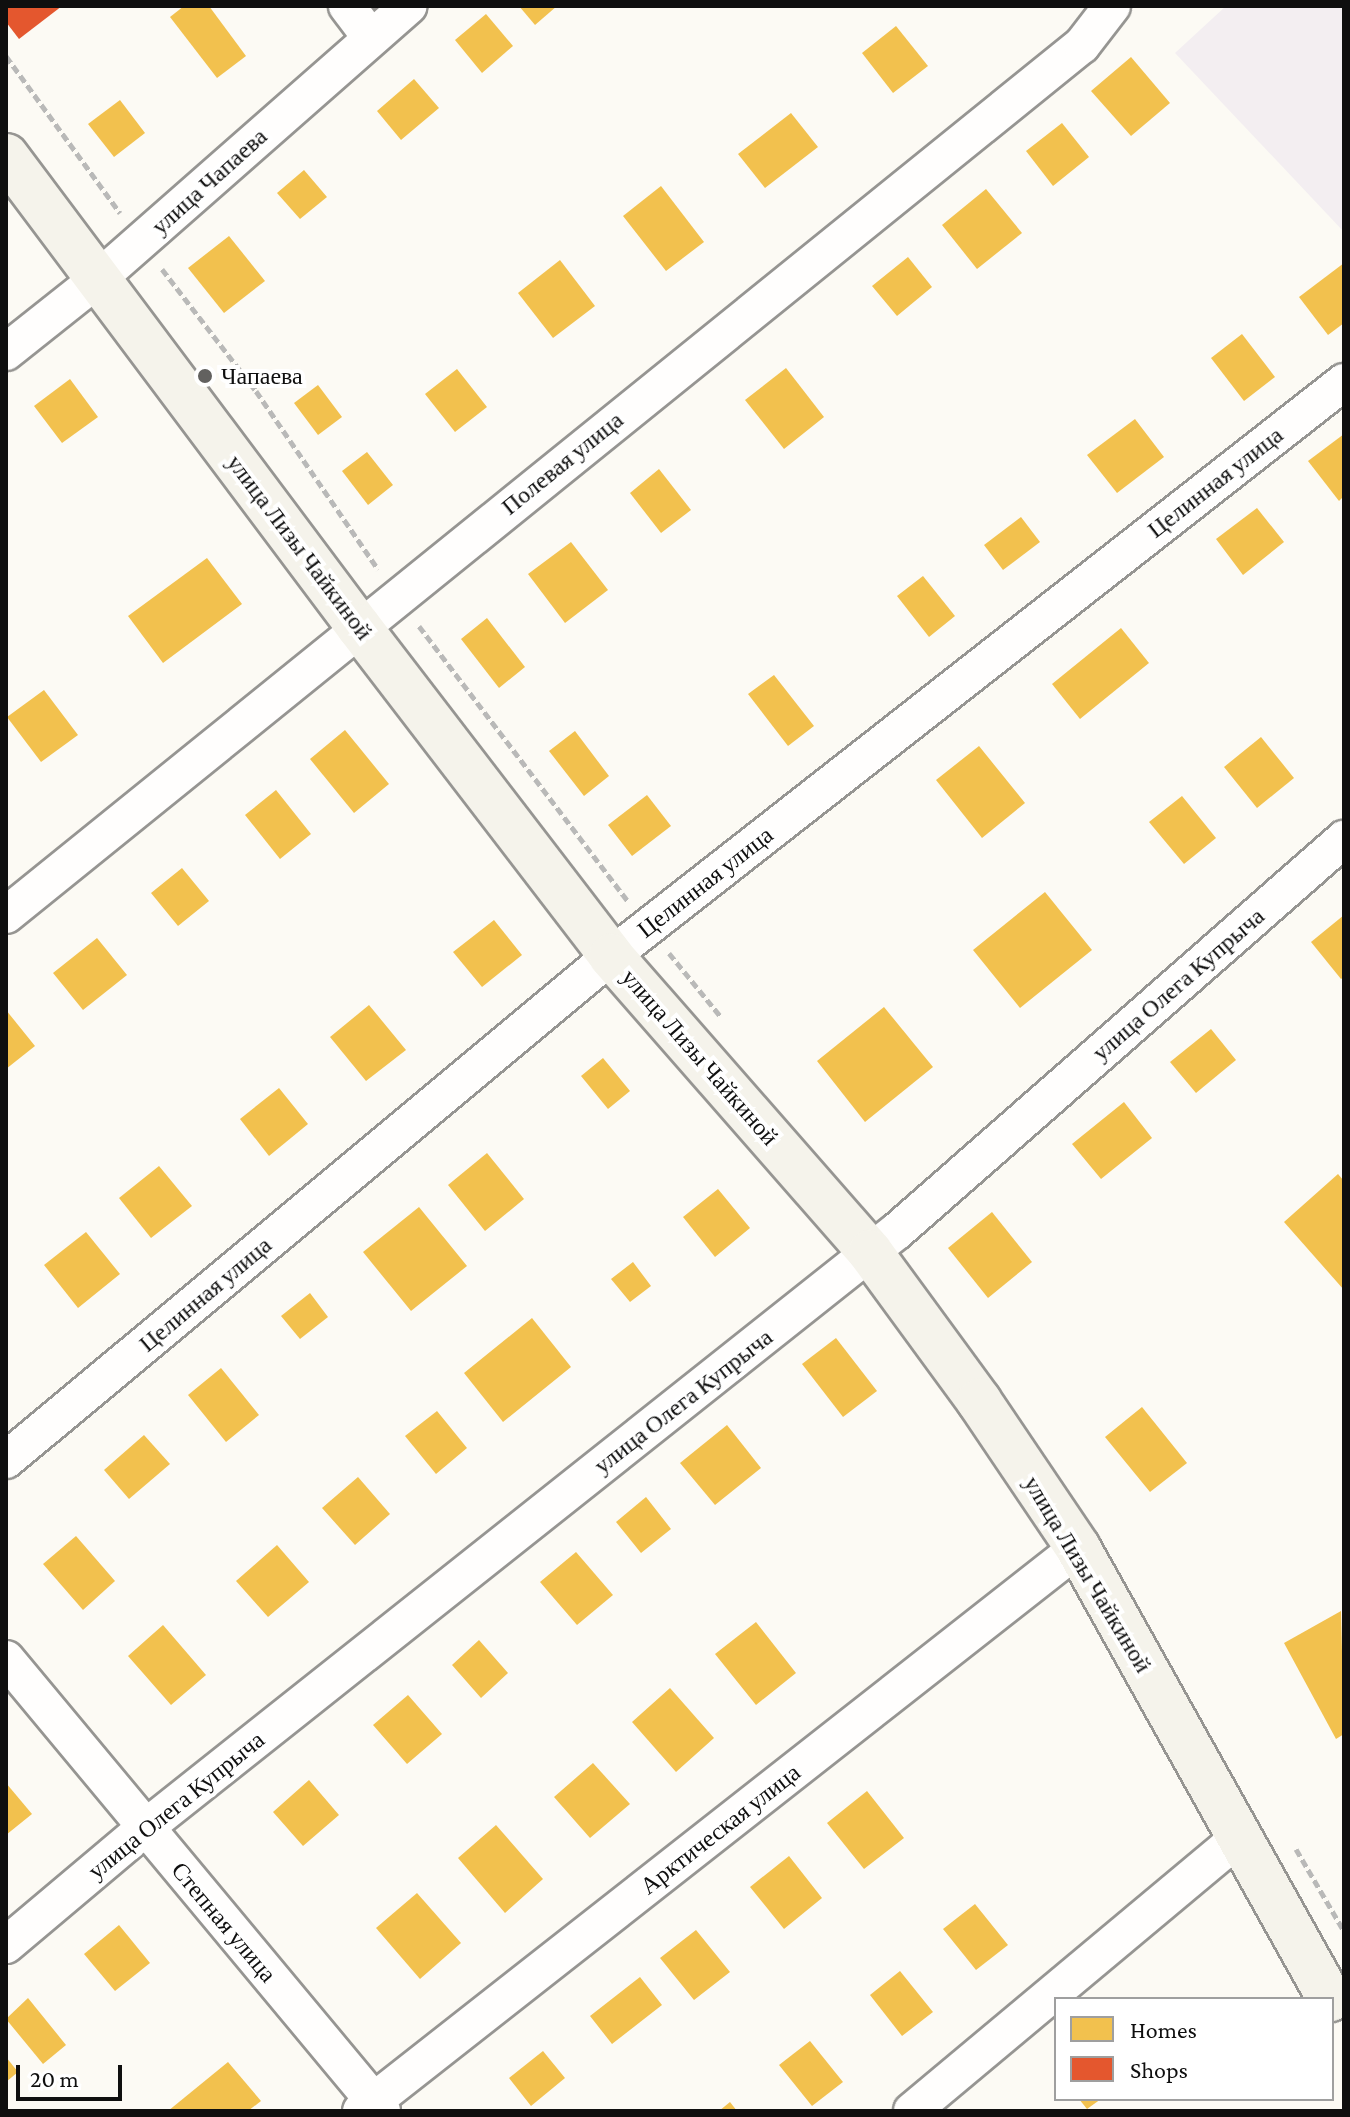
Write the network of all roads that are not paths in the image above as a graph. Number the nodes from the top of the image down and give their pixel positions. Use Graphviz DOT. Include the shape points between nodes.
graph roads {
  1 [pos="347,6"];
  2 [pos="409,6"];
  3 [pos="1112,6"];
  4 [pos="370,37"];
  5 [pos="6,156"];
  6 [pos="99,278"];
  7 [pos="6,352"];
  8 [pos="1344,382"];
  9 [pos="359,627"];
  10 [pos="1344,839"];
  11 [pos="6,915"];
  12 [pos="611,956"];
  13 [pos="870,1252"];
  14 [pos="6,1460"];
  15 [pos="1078,1548"];
  16 [pos="6,1659"];
  17 [pos="145,1828"];
  18 [pos="1239,1838"];
  19 [pos="6,1945"];
  20 [pos="1329,1997"];
  21 [pos="1334,2006"];
  22 [pos="1344,2024"];
  23 [pos="372,2108"];
  24 [pos="912,2111"];
  1 -- 4 [label="street"];
  2 -- 4 [label="street, улица Чапаева"];
  3 -- 9 [label="street, Полевая улица" via="1082,45"];
  4 -- 6 [label="street, улица Чапаева"];
  5 -- 6 [label="street, улица Лизы Чайкиной"];
  6 -- 7 [label="street, улица Чапаева"];
  6 -- 9 [label="street, улица Лизы Чайкиной"];
  8 -- 12 [label="street, Целинная улица"];
  9 -- 11 [label="street, Полевая улица"];
  9 -- 12 [label="street, улица Лизы Чайкиной"];
  10 -- 13 [label="street, улица Олега Купрыча"];
  12 -- 13 [label="street, улица Лизы Чайкиной"];
  12 -- 14 [label="street, Целинная улица"];
  13 -- 15 [label="street, улица Лизы Чайкиной"];
  13 -- 17 [label="street, улица Олега Купрыча"];
  15 -- 18 [label="street, улица Лизы Чайкиной"];
  15 -- 23 [label="street, Арктическая улица"];
  16 -- 17 [label="street, Степная улица"];
  17 -- 19 [label="street, улица Олега Купрыча"];
  17 -- 23 [label="street, Степная улица"];
  18 -- 20 [label="street, улица Лизы Чайкиной"];
  18 -- 24 [label="street"];
  21 -- 22 [label="street, улица Лизы Чайкиной"];
}
